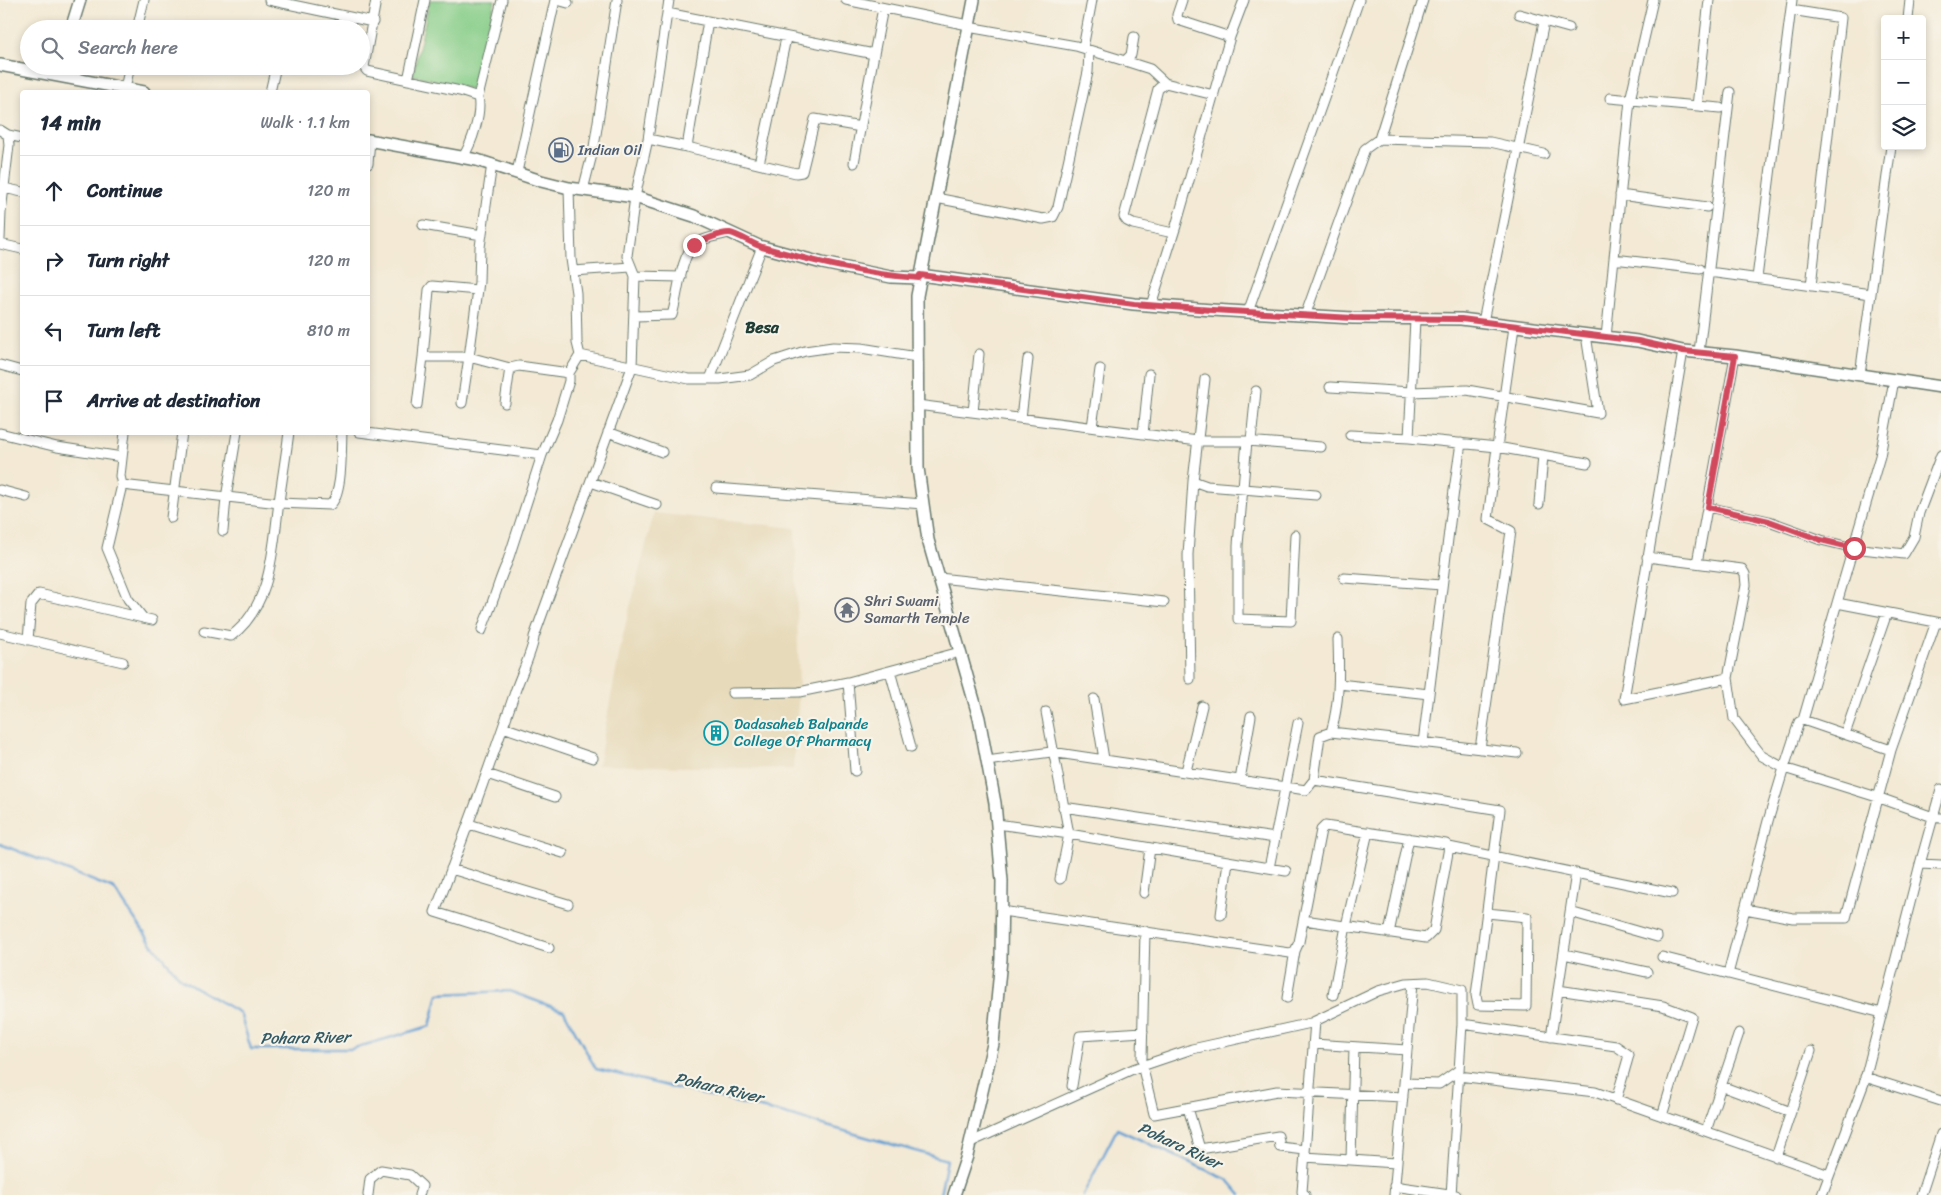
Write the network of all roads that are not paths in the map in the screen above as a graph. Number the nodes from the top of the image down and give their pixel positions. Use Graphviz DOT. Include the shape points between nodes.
graph roads {
  1 [pos="80,0"];
  2 [pos="144,0"];
  3 [pos="270,0"];
  4 [pos="376,0"];
  5 [pos="425,0"];
  6 [pos="502,0"];
  7 [pos="556,0"];
  8 [pos="617,0"];
  9 [pos="669,0"];
  10 [pos="846,0"];
  11 [pos="974,0"];
  12 [pos="1092,0"];
  13 [pos="1182,0"];
  14 [pos="1244,0"];
  15 [pos="1359,0"];
  16 [pos="1423,0"];
  17 [pos="1653,0"];
  18 [pos="1709,0"];
  19 [pos="1792,0"];
  20 [pos="1910,0"];
  21 [pos="568,3"];
  22 [pos="879,5"];
  23 [pos="1791,10"];
  24 [pos="667,13"];
  25 [pos="1519,14"];
  26 [pos="1908,15"];
  27 [pos="74,20"];
  28 [pos="140,20"];
  29 [pos="364,20"];
  30 [pos="370,21"];
  31 [pos="708,21"];
  32 [pos="373,22"];
  33 [pos="1544,22"];
  34 [pos="968,26"];
  35 [pos="1570,28"];
  36 [pos="370,37"];
  37 [pos="1134,37"];
  38 [pos="1230,37"];
  39 [pos="786,38"];
  40 [pos="1086,50"];
  41 [pos="874,54"];
  42 [pos="1126,60"];
  43 [pos="0,65"];
  44 [pos="20,67"];
  45 [pos="370,72"];
  46 [pos="73,75"];
  47 [pos="131,75"];
  48 [pos="274,75"];
  49 [pos="408,80"];
  50 [pos="1165,83"];
  51 [pos="130,90"];
  52 [pos="134,90"];
  53 [pos="270,90"];
  54 [pos="1730,92"];
  55 [pos="1214,94"];
  56 [pos="478,97"];
  57 [pos="1610,98"];
  58 [pos="1630,100"];
  59 [pos="1697,106"];
  60 [pos="1720,108"];
  61 [pos="861,127"];
  62 [pos="4,133"];
  63 [pos="20,137"];
  64 [pos="648,139"];
  65 [pos="1379,139"];
  66 [pos="370,140"];
  67 [pos="687,147"];
  68 [pos="1518,148"];
  69 [pos="1889,150"];
  70 [pos="1544,154"];
  71 [pos="463,157"];
  72 [pos="854,162"];
  73 [pos="492,164"];
  74 [pos="759,164"];
  75 [pos="516,172"];
  76 [pos="4,188"];
  77 [pos="569,188"];
  78 [pos="584,190"];
  79 [pos="20,192"];
  80 [pos="1620,196"];
  81 [pos="635,197"];
  82 [pos="936,198"];
  83 [pos="1707,207"];
  84 [pos="423,225"];
  85 [pos="730,233"];
  86 [pos="1174,233"];
  87 [pos="482,235"];
  88 [pos="0,239"];
  89 [pos="0,244"];
  90 [pos="762,247"];
  91 [pos="20,249"];
  92 [pos="1614,259"];
  93 [pos="631,267"];
  94 [pos="1704,270"];
  95 [pos="573,271"];
  96 [pos="635,276"];
  97 [pos="681,277"];
  98 [pos="919,277"];
  99 [pos="1757,278"];
  100 [pos="1811,286"];
  101 [pos="478,290"];
  102 [pos="1871,294"];
  103 [pos="1150,305"];
  104 [pos="1248,312"];
  105 [pos="634,316"];
  106 [pos="1305,316"];
  107 [pos="1415,320"];
  108 [pos="1483,322"];
  109 [pos="1514,327"];
  110 [pos="1586,335"];
  111 [pos="1606,337"];
  112 [pos="1683,351"];
  113 [pos="1699,352"];
  114 [pos="580,354"];
  115 [pos="980,354"];
  116 [pos="1735,356"];
  117 [pos="423,357"];
  118 [pos="469,357"];
  119 [pos="917,357"];
  120 [pos="1028,359"];
  121 [pos="0,365"];
  122 [pos="632,367"];
  123 [pos="510,368"];
  124 [pos="1100,369"];
  125 [pos="20,370"];
  126 [pos="569,372"];
  127 [pos="1149,374"];
  128 [pos="1860,375"];
  129 [pos="710,379"];
  130 [pos="1205,379"];
  131 [pos="1894,380"];
  132 [pos="1330,387"];
  133 [pos="1941,387"];
  134 [pos="1256,391"];
  135 [pos="1411,392"];
  136 [pos="1504,397"];
  137 [pos="462,403"];
  138 [pos="505,403"];
  139 [pos="417,405"];
  140 [pos="917,405"];
  141 [pos="973,412"];
  142 [pos="1021,418"];
  143 [pos="1092,427"];
  144 [pos="608,432"];
  145 [pos="0,433"];
  146 [pos="370,433"];
  147 [pos="1142,434"];
  148 [pos="125,435"];
  149 [pos="182,435"];
  150 [pos="236,435"];
  151 [pos="289,435"];
  152 [pos="342,435"];
  153 [pos="1350,435"];
  154 [pos="1409,438"];
  155 [pos="1198,441"];
  156 [pos="1249,441"];
  157 [pos="1461,443"];
  158 [pos="1321,447"];
  159 [pos="1497,447"];
  160 [pos="662,452"];
  161 [pos="542,455"];
  162 [pos="1543,455"];
  163 [pos="1941,455"];
  164 [pos="122,457"];
  165 [pos="1588,463"];
  166 [pos="1194,481"];
  167 [pos="591,482"];
  168 [pos="122,485"];
  169 [pos="716,488"];
  170 [pos="0,490"];
  171 [pos="1243,490"];
  172 [pos="174,491"];
  173 [pos="1316,495"];
  174 [pos="26,498"];
  175 [pos="226,498"];
  176 [pos="279,503"];
  177 [pos="924,504"];
  178 [pos="1539,504"];
  179 [pos="656,505"];
  180 [pos="1708,507"];
  181 [pos="171,518"];
  182 [pos="223,532"];
  183 [pos="1296,535"];
  184 [pos="1854,548"];
  185 [pos="1647,557"];
  186 [pos="1697,563"];
  187 [pos="939,578"];
  188 [pos="1344,578"];
  189 [pos="1442,585"];
  190 [pos="1164,602"];
  191 [pos="1837,603"];
  192 [pos="1887,613"];
  193 [pos="1938,623"];
  194 [pos="482,630"];
  195 [pos="204,631"];
  196 [pos="0,633"];
  197 [pos="1338,639"];
  198 [pos="28,640"];
  199 [pos="960,652"];
  200 [pos="123,662"];
  201 [pos="890,671"];
  202 [pos="1728,678"];
  203 [pos="1190,679"];
  204 [pos="848,682"];
  205 [pos="1339,684"];
  206 [pos="732,693"];
  207 [pos="1429,694"];
  208 [pos="1094,699"];
  209 [pos="1202,706"];
  210 [pos="1046,712"];
  211 [pos="1251,716"];
  212 [pos="1803,720"];
  213 [pos="1298,723"];
  214 [pos="503,726"];
  215 [pos="1332,732"];
  216 [pos="1845,734"];
  217 [pos="1423,743"];
  218 [pos="911,747"];
  219 [pos="1480,749"];
  220 [pos="1891,750"];
  221 [pos="1053,752"];
  222 [pos="1517,753"];
  223 [pos="593,758"];
  224 [pos="1104,759"];
  225 [pos="987,761"];
  226 [pos="1784,768"];
  227 [pos="855,771"];
  228 [pos="1186,771"];
  229 [pos="488,774"];
  230 [pos="1240,780"];
  231 [pos="1314,780"];
  232 [pos="1285,787"];
  233 [pos="1941,789"];
  234 [pos="555,797"];
  235 [pos="1877,797"];
  236 [pos="1064,806"];
  237 [pos="1937,818"];
  238 [pos="469,824"];
  239 [pos="997,824"];
  240 [pos="1368,832"];
  241 [pos="1069,834"];
  242 [pos="1275,838"];
  243 [pos="1409,838"];
  244 [pos="1449,847"];
  245 [pos="1150,848"];
  246 [pos="563,854"];
  247 [pos="1494,856"];
  248 [pos="1228,861"];
  249 [pos="1920,864"];
  250 [pos="1941,866"];
  251 [pos="1269,868"];
  252 [pos="451,870"];
  253 [pos="1286,871"];
  254 [pos="1576,873"];
  255 [pos="1060,879"];
  256 [pos="1144,893"];
  257 [pos="1672,893"];
  258 [pos="568,904"];
  259 [pos="1745,909"];
  260 [pos="1002,911"];
  261 [pos="1570,912"];
  262 [pos="1487,913"];
  263 [pos="1221,915"];
  264 [pos="1304,920"];
  265 [pos="1346,926"];
  266 [pos="1145,932"];
  267 [pos="1389,933"];
  268 [pos="1657,937"];
  269 [pos="549,948"];
  270 [pos="1295,951"];
  271 [pos="1564,954"];
  272 [pos="1662,957"];
  273 [pos="1647,972"];
  274 [pos="1728,974"];
  275 [pos="1413,983"];
  276 [pos="1462,990"];
  277 [pos="1558,990"];
  278 [pos="1333,995"];
  279 [pos="1476,995"];
  280 [pos="1287,998"];
  281 [pos="1882,1013"];
  282 [pos="1314,1021"];
  283 [pos="1462,1024"];
  284 [pos="1142,1032"];
  285 [pos="1739,1033"];
  286 [pos="1551,1037"];
  287 [pos="1313,1044"];
  288 [pos="1354,1047"];
  289 [pos="1407,1050"];
  290 [pos="1811,1051"];
  291 [pos="1142,1062"];
  292 [pos="1459,1073"];
  293 [pos="1865,1077"];
  294 [pos="1404,1083"];
  295 [pos="1072,1086"];
  296 [pos="1721,1086"];
  297 [pos="1310,1092"];
  298 [pos="1353,1094"];
  299 [pos="1403,1097"];
  300 [pos="1616,1100"];
  301 [pos="1941,1102"];
  302 [pos="1188,1108"];
  303 [pos="1791,1112"];
  304 [pos="1662,1116"];
  305 [pos="1706,1132"];
  306 [pos="1941,1134"];
  307 [pos="971,1142"];
  308 [pos="1305,1153"];
  309 [pos="1776,1157"];
  310 [pos="1351,1160"];
  311 [pos="1396,1163"];
  312 [pos="1829,1175"];
  313 [pos="1394,1190"];
  314 [pos="1453,1194"];
  315 [pos="368,1195"];
  316 [pos="419,1195"];
  317 [pos="954,1195"];
  318 [pos="1305,1195"];
  319 [pos="1822,1195"];
  320 [pos="1921,1195"];
  1 -- 27 [label="street"];
  2 -- 28 [label="street"];
  3 -- 29 [label="street"];
  4 -- 32 [label="street"];
  5 -- 49 [label="street"];
  6 -- 56 [label="street"];
  7 -- 21 [label="street"];
  7 -- 75 [label="street"];
  8 -- 78 [label="street"];
  9 -- 24 [label="street"];
  10 -- 22 [label="street"];
  11 -- 34 [label="street"];
  12 -- 40 [label="street"];
  13 -- 38 [label="street" via="1178,20"];
  14 -- 38 [label="street"];
  15 -- 104 [label="street"];
  16 -- 65 [label="street"];
  17 -- 58 [label="street"];
  18 -- 59 [label="street"];
  19 -- 23 [label="street"];
  20 -- 26 [label="street"];
  22 -- 34 [label="street"];
  22 -- 41 [label="street"];
  23 -- 99 [label="street"];
  23 -- 100 [label="street" via="1841,18"];
  24 -- 31 [label="street"];
  24 -- 64 [label="street"];
  25 -- 33 [label="street"];
  30 -- 32 [label="street"];
  31 -- 39 [label="street"];
  31 -- 67 [label="street"];
  32 -- 36 [label="street"];
  33 -- 35 [label="street"];
  33 -- 68 [label="street"];
  34 -- 40 [label="street"];
  34 -- 82 [label="street"];
  37 -- 42 [label="street"];
  38 -- 55 [label="street"];
  39 -- 41 [label="street"];
  39 -- 74 [label="street"];
  40 -- 42 [label="street"];
  40 -- 82 [label="street" via="1088,72 1058,207 1053,217 1043,219"];
  41 -- 61 [label="street"];
  42 -- 50 [label="street" via="1150,69"];
  43 -- 44 [label="street"];
  45 -- 49 [label="street"];
  46 -- 51 [label="street"];
  47 -- 52 [label="street"];
  48 -- 53 [label="street"];
  49 -- 56 [label="street"];
  50 -- 55 [label="street"];
  50 -- 86 [label="street" via="1158,90 1124,217 1133,224"];
  54 -- 94 [label="street"];
  55 -- 86 [label="street"];
  56 -- 71 [label="street" via="480,104 474,132"];
  57 -- 58 [label="street"];
  58 -- 59 [label="street"];
  58 -- 80 [label="street"];
  59 -- 60 [label="street"];
  61 -- 72 [label="street"];
  61 -- 74 [label="street" via="814,119 802,172"];
  62 -- 63 [label="street"];
  62 -- 76 [label="street" via="9,145"];
  64 -- 67 [label="street"];
  64 -- 81 [label="street"];
  65 -- 68 [label="street" via="1490,142"];
  65 -- 106 [label="street" via="1365,149"];
  66 -- 71 [label="street"];
  67 -- 74 [label="street"];
  68 -- 70 [label="street"];
  68 -- 108 [label="street"];
  69 -- 102 [label="street"];
  71 -- 73 [label="street"];
  73 -- 75 [label="street"];
  73 -- 87 [label="street"];
  75 -- 77 [label="street"];
  76 -- 79 [label="street"];
  76 -- 88 [label="street"];
  77 -- 78 [label="street"];
  77 -- 95 [label="street"];
  78 -- 81 [label="street"];
  80 -- 83 [label="street"];
  80 -- 92 [label="street"];
  81 -- 85 [label="street" via="694,216"];
  81 -- 93 [label="street" via="627,256"];
  82 -- 98 [label="street"];
  84 -- 87 [label="street"];
  85 -- 90 [label="street"];
  85 -- 97 [label="street" via="694,245"];
  86 -- 103 [label="street"];
  87 -- 101 [label="street"];
  89 -- 91 [label="street"];
  90 -- 98 [label="street" via="822,263 891,276"];
  90 -- 129 [label="street"];
  92 -- 94 [label="street"];
  92 -- 111 [label="street"];
  93 -- 95 [label="street"];
  93 -- 96 [label="street"];
  94 -- 99 [label="street"];
  94 -- 113 [label="street"];
  95 -- 114 [label="street"];
  96 -- 97 [label="street"];
  96 -- 105 [label="street"];
  97 -- 105 [label="street" via="672,316"];
  98 -- 103 [label="street"];
  98 -- 119 [label="street"];
  99 -- 100 [label="street"];
  100 -- 102 [label="street"];
  101 -- 117 [label="street" via="432,286"];
  101 -- 118 [label="street"];
  102 -- 128 [label="street"];
  103 -- 104 [label="street"];
  104 -- 106 [label="street"];
  105 -- 122 [label="street"];
  106 -- 107 [label="street"];
  107 -- 108 [label="street"];
  107 -- 135 [label="street"];
  108 -- 109 [label="street"];
  109 -- 110 [label="street"];
  109 -- 136 [label="street"];
  110 -- 111 [label="street"];
  110 -- 136 [label="street" via="1598,413"];
  111 -- 112 [label="street"];
  112 -- 113 [label="street"];
  112 -- 185 [label="street"];
  113 -- 116 [label="street"];
  114 -- 122 [label="street"];
  114 -- 126 [label="street"];
  115 -- 141 [label="street"];
  116 -- 128 [label="street"];
  116 -- 180 [label="street"];
  117 -- 118 [label="street"];
  117 -- 139 [label="street"];
  118 -- 123 [label="street"];
  118 -- 137 [label="street"];
  119 -- 129 [label="street" via="833,347 805,351 774,361 750,375"];
  119 -- 140 [label="street"];
  120 -- 142 [label="street"];
  121 -- 125 [label="street"];
  122 -- 129 [label="street" via="689,379"];
  122 -- 144 [label="street"];
  123 -- 126 [label="street" via="519,366"];
  123 -- 138 [label="street"];
  124 -- 143 [label="street"];
  126 -- 161 [label="street" via="557,420"];
  127 -- 147 [label="street"];
  128 -- 131 [label="street"];
  130 -- 155 [label="street"];
  131 -- 133 [label="street"];
  131 -- 184 [label="street" via="1880,456"];
  132 -- 135 [label="street"];
  134 -- 156 [label="street"];
  135 -- 136 [label="street" via="1467,390"];
  135 -- 154 [label="street"];
  136 -- 159 [label="street"];
  140 -- 141 [label="street"];
  140 -- 177 [label="street" via="918,468"];
  141 -- 142 [label="street"];
  142 -- 143 [label="street"];
  143 -- 147 [label="street"];
  144 -- 160 [label="street"];
  144 -- 167 [label="street"];
  145 -- 164 [label="street" via="57,447"];
  146 -- 161 [label="street"];
  147 -- 155 [label="street"];
  148 -- 164 [label="street"];
  149 -- 172 [label="street"];
  150 -- 175 [label="street"];
  151 -- 176 [label="street"];
  152 -- 176 [label="street" via="334,501 330,505"];
  153 -- 154 [label="street"];
  154 -- 157 [label="street"];
  155 -- 156 [label="street"];
  155 -- 166 [label="street"];
  156 -- 158 [label="street"];
  156 -- 171 [label="street"];
  157 -- 159 [label="street"];
  157 -- 189 [label="street"];
  159 -- 162 [label="street"];
  159 -- 219 [label="street" via="1488,519 1511,531"];
  161 -- 194 [label="street"];
  162 -- 165 [label="street"];
  162 -- 178 [label="street"];
  163 -- 184 [label="street" via="1919,513 1914,537 1904,554"];
  164 -- 168 [label="street"];
  166 -- 171 [label="street" via="1207,486"];
  166 -- 203 [label="street" via="1188,554"];
  167 -- 179 [label="street"];
  167 -- 214 [label="street"];
  168 -- 172 [label="street"];
  168 -- 198 [label="street" via="107,548 128,599 148,619 39,594 31,604"];
  169 -- 177 [label="street"];
  170 -- 174 [label="street"];
  171 -- 173 [label="street"];
  171 -- 183 [label="street" via="1238,545 1238,619 1291,621"];
  172 -- 175 [label="street"];
  172 -- 181 [label="street"];
  175 -- 176 [label="street"];
  175 -- 182 [label="street"];
  176 -- 195 [label="street" via="272,561 253,613 231,636"];
  177 -- 187 [label="street" via="928,540"];
  180 -- 184 [label="street" via="1769,521"];
  180 -- 186 [label="street"];
  184 -- 191 [label="street"];
  185 -- 186 [label="street"];
  185 -- 202 [label="street" via="1624,699"];
  186 -- 202 [label="street" via="1742,569 1745,574 1746,585"];
  187 -- 190 [label="street"];
  187 -- 199 [label="street"];
  188 -- 189 [label="street"];
  189 -- 207 [label="street"];
  191 -- 192 [label="street"];
  191 -- 212 [label="street"];
  192 -- 193 [label="street"];
  192 -- 216 [label="street"];
  193 -- 220 [label="street"];
  196 -- 198 [label="street"];
  197 -- 205 [label="street"];
  198 -- 200 [label="street"];
  199 -- 201 [label="street"];
  199 -- 225 [label="street" via="979,718"];
  201 -- 204 [label="street"];
  201 -- 218 [label="street"];
  202 -- 226 [label="street" via="1734,719 1762,756"];
  204 -- 206 [label="street" via="799,692"];
  204 -- 227 [label="street"];
  205 -- 207 [label="street"];
  205 -- 215 [label="street"];
  207 -- 217 [label="street"];
  208 -- 224 [label="street"];
  209 -- 228 [label="street"];
  210 -- 221 [label="street"];
  211 -- 230 [label="street"];
  212 -- 216 [label="street"];
  212 -- 226 [label="street" via="1799,722"];
  213 -- 232 [label="street"];
  214 -- 223 [label="street"];
  214 -- 229 [label="street"];
  215 -- 217 [label="street"];
  215 -- 231 [label="street" via="1320,736"];
  216 -- 220 [label="street"];
  217 -- 219 [label="street"];
  219 -- 222 [label="street"];
  220 -- 235 [label="street"];
  221 -- 224 [label="street"];
  221 -- 225 [label="street"];
  221 -- 236 [label="street"];
  224 -- 228 [label="street"];
  225 -- 239 [label="street"];
  226 -- 235 [label="street"];
  226 -- 259 [label="street"];
  228 -- 230 [label="street"];
  229 -- 234 [label="street"];
  229 -- 238 [label="street"];
  230 -- 232 [label="street"];
  231 -- 232 [label="street" via="1306,790"];
  231 -- 247 [label="street" via="1500,810"];
  232 -- 242 [label="street"];
  233 -- 237 [label="street"];
  235 -- 237 [label="street"];
  235 -- 259 [label="street" via="1846,918 1793,918"];
  236 -- 241 [label="street"];
  236 -- 242 [label="street"];
  237 -- 249 [label="street"];
  238 -- 246 [label="street"];
  238 -- 252 [label="street"];
  239 -- 241 [label="street"];
  239 -- 260 [label="street"];
  240 -- 243 [label="street"];
  240 -- 264 [label="street" via="1329,826 1321,830"];
  240 -- 265 [label="street"];
  241 -- 245 [label="street"];
  241 -- 255 [label="street"];
  242 -- 251 [label="street"];
  243 -- 244 [label="street"];
  243 -- 267 [label="street"];
  244 -- 247 [label="street"];
  244 -- 267 [label="street" via="1434,930 1426,938"];
  245 -- 248 [label="street"];
  245 -- 256 [label="street"];
  247 -- 254 [label="street"];
  247 -- 262 [label="street"];
  248 -- 251 [label="street"];
  248 -- 263 [label="street"];
  249 -- 250 [label="street"];
  249 -- 281 [label="street"];
  251 -- 253 [label="street"];
  252 -- 258 [label="street"];
  252 -- 269 [label="street" via="435,912"];
  254 -- 257 [label="street"];
  254 -- 261 [label="street"];
  259 -- 274 [label="street"];
  260 -- 266 [label="street"];
  260 -- 307 [label="street" via="993,1044"];
  261 -- 268 [label="street"];
  261 -- 271 [label="street"];
  262 -- 279 [label="street"];
  262 -- 279 [label="street" via="1528,917 1526,1006 1478,1005"];
  264 -- 265 [label="street"];
  264 -- 270 [label="street"];
  265 -- 267 [label="street"];
  265 -- 278 [label="street"];
  266 -- 270 [label="street"];
  266 -- 284 [label="street"];
  270 -- 280 [label="street"];
  271 -- 273 [label="street"];
  271 -- 277 [label="street"];
  272 -- 274 [label="street"];
  274 -- 281 [label="street"];
  275 -- 276 [label="street" via="1428,982"];
  275 -- 282 [label="street" via="1378,991"];
  275 -- 289 [label="street"];
  276 -- 279 [label="street"];
  276 -- 283 [label="street"];
  277 -- 286 [label="street"];
  277 -- 304 [label="street" via="1663,1006 1692,1017"];
  281 -- 293 [label="street"];
  282 -- 287 [label="street"];
  282 -- 291 [label="street"];
  283 -- 286 [label="street"];
  283 -- 292 [label="street"];
  284 -- 291 [label="street"];
  284 -- 295 [label="street" via="1080,1036"];
  285 -- 296 [label="street"];
  286 -- 300 [label="street" via="1616,1046 1629,1055"];
  287 -- 288 [label="street"];
  287 -- 297 [label="street"];
  288 -- 289 [label="street"];
  288 -- 298 [label="street"];
  289 -- 294 [label="street"];
  290 -- 303 [label="street"];
  291 -- 302 [label="street" via="1154,1114"];
  291 -- 307 [label="street"];
  292 -- 294 [label="street" via="1439,1084"];
  292 -- 300 [label="street" via="1595,1092"];
  292 -- 314 [label="street"];
  293 -- 301 [label="street"];
  293 -- 312 [label="street"];
  294 -- 299 [label="street"];
  296 -- 303 [label="street"];
  296 -- 305 [label="street"];
  297 -- 298 [label="street"];
  297 -- 302 [label="street" via="1277,1091"];
  297 -- 308 [label="street"];
  298 -- 299 [label="street"];
  298 -- 310 [label="street"];
  299 -- 311 [label="street"];
  300 -- 304 [label="street"];
  302 -- 308 [label="street" via="1200,1149 1278,1136 1280,1148"];
  303 -- 309 [label="street"];
  304 -- 305 [label="street"];
  305 -- 309 [label="street"];
  306 -- 320 [label="street"];
  307 -- 317 [label="street"];
  308 -- 310 [label="street"];
  308 -- 318 [label="street" via="1302,1192"];
  309 -- 312 [label="street"];
  310 -- 311 [label="street"];
  311 -- 313 [label="street"];
  312 -- 319 [label="street"];
  313 -- 314 [label="street"];
  315 -- 316 [label="street" via="370,1179 381,1170 410,1175 422,1186"];
}
